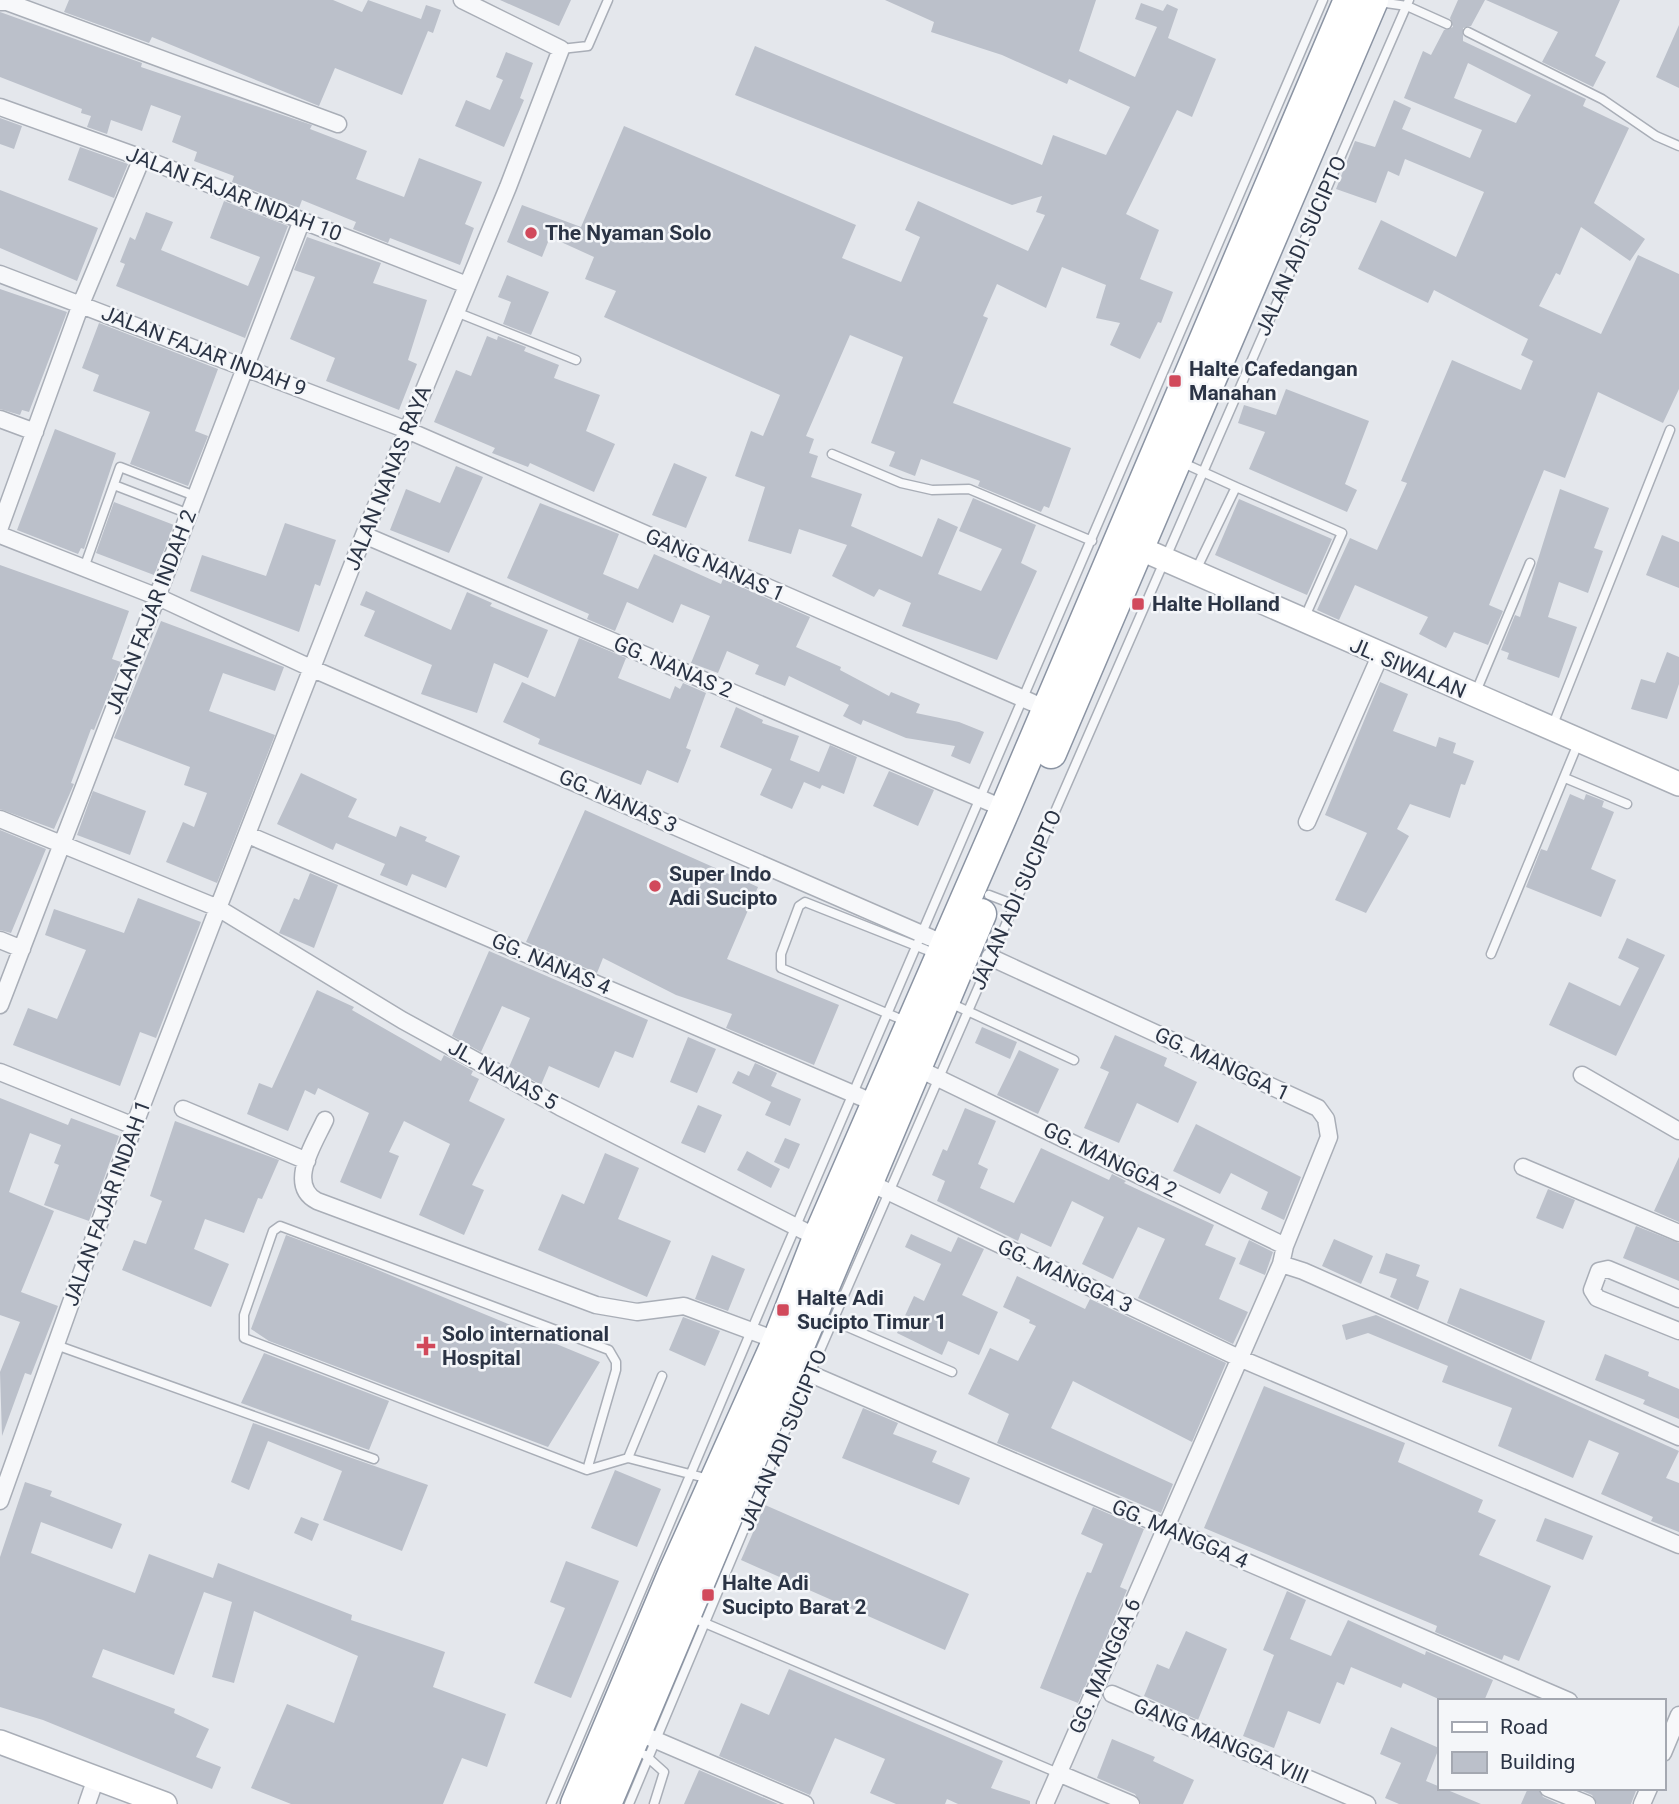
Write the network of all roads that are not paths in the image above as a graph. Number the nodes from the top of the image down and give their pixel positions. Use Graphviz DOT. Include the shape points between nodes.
graph roads {
  1 [pos="462,0"];
  2 [pos="608,0"];
  3 [pos="1352,0"];
  4 [pos="0,2"];
  5 [pos="1408,3"];
  6 [pos="1447,23"];
  7 [pos="1468,32"];
  8 [pos="561,49"];
  9 [pos="0,107"];
  10 [pos="338,124"];
  11 [pos="1679,146"];
  12 [pos="142,158"];
  13 [pos="302,220"];
  14 [pos="0,274"];
  15 [pos="467,285"];
  16 [pos="81,304"];
  17 [pos="456,312"];
  18 [pos="1250,325"];
  19 [pos="576,360"];
  20 [pos="244,365"];
  21 [pos="0,419"];
  22 [pos="407,430"];
  23 [pos="1670,430"];
  24 [pos="35,432"];
  25 [pos="832,454"];
  26 [pos="1189,465"];
  27 [pos="114,485"];
  28 [pos="1236,487"];
  29 [pos="195,496"];
  30 [pos="189,514"];
  31 [pos="0,527"];
  32 [pos="0,535"];
  33 [pos="364,535"];
  34 [pos="1092,541"];
  35 [pos="1151,554"];
  36 [pos="1530,564"];
  37 [pos="84,568"];
  38 [pos="1194,573"];
  39 [pos="158,597"];
  40 [pos="1303,622"];
  41 [pos="1380,656"];
  42 [pos="313,668"];
  43 [pos="1474,696"];
  44 [pos="1056,714"];
  45 [pos="1551,729"];
  46 [pos="1579,741"];
  47 [pos="1565,778"];
  48 [pos="1679,784"];
  49 [pos="993,804"];
  50 [pos="1627,804"];
  51 [pos="0,819"];
  52 [pos="1307,822"];
  53 [pos="248,835"];
  54 [pos="62,844"];
  55 [pos="218,908"];
  56 [pos="0,940"];
  57 [pos="947,947"];
  58 [pos="22,949"];
  59 [pos="1491,954"];
  60 [pos="0,1005"];
  61 [pos="956,1006"];
  62 [pos="922,1046"];
  63 [pos="1074,1060"];
  64 [pos="0,1072"];
  65 [pos="1581,1075"];
  66 [pos="866,1099"];
  67 [pos="183,1109"];
  68 [pos="325,1120"];
  69 [pos="134,1126"];
  70 [pos="1679,1130"];
  71 [pos="307,1161"];
  72 [pos="1523,1167"];
  73 [pos="879,1188"];
  74 [pos="807,1232"];
  75 [pos="1679,1233"];
  76 [pos="1286,1245"];
  77 [pos="1281,1264"];
  78 [pos="1679,1299"];
  79 [pos="803,1303"];
  80 [pos="1679,1331"];
  81 [pos="57,1345"];
  82 [pos="787,1352"];
  83 [pos="1239,1357"];
  84 [pos="952,1372"];
  85 [pos="662,1376"];
  86 [pos="755,1395"];
  87 [pos="1679,1437"];
  88 [pos="628,1458"];
  89 [pos="374,1459"];
  90 [pos="587,1470"];
  91 [pos="702,1477"];
  92 [pos="0,1501"];
  93 [pos="1166,1528"];
  94 [pos="1679,1545"];
  95 [pos="696,1619"];
  96 [pos="1112,1694"];
  97 [pos="1564,1699"];
  98 [pos="1679,1716"];
  99 [pos="646,1735"];
  100 [pos="0,1742"];
  101 [pos="1665,1745"];
  102 [pos="1058,1773"];
  103 [pos="96,1777"];
  104 [pos="1553,1790"];
  105 [pos="574,1800"];
  106 [pos="87,1804"];
  107 [pos="165,1804"];
  108 [pos="629,1804"];
  109 [pos="654,1804"];
  110 [pos="804,1804"];
  111 [pos="1045,1804"];
  112 [pos="1131,1804"];
  113 [pos="1367,1804"];
  114 [pos="1587,1804"];
  1 -- 8 [label="street"];
  2 -- 8 [label="lane" via="588,46"];
  3 -- 5 [label="lane"];
  3 -- 18 [label="highway, JALAN ADI SUCIPTO"];
  3 -- 34 [label="lane, JALAN ADI SUCIPTO"];
  3 -- 44 [label="highway, JALAN ADI SUCIPTO"];
  4 -- 10 [label="street"];
  5 -- 6 [label="lane"];
  5 -- 18 [label="lane, JALAN ADI SUCIPTO"];
  7 -- 11 [label="lane" via="1602,99"];
  8 -- 15 [label="street, JALAN NANAS RAYA"];
  9 -- 12 [label="street, JALAN FAJAR INDAH 10"];
  12 -- 13 [label="street, JALAN FAJAR INDAH 10"];
  12 -- 16 [label="street"];
  13 -- 15 [label="street, JALAN FAJAR INDAH 10"];
  13 -- 20 [label="street, JALAN FAJAR INDAH 2"];
  14 -- 16 [label="street, JALAN FAJAR INDAH 9"];
  15 -- 17 [label="street, JALAN NANAS RAYA"];
  16 -- 20 [label="street, JALAN FAJAR INDAH 9"];
  16 -- 24 [label="street"];
  17 -- 19 [label="lane"];
  17 -- 22 [label="street, JALAN NANAS RAYA"];
  18 -- 26 [label="highway, JALAN ADI SUCIPTO"];
  20 -- 22 [label="street, JALAN FAJAR INDAH 9"];
  20 -- 29 [label="street, JALAN FAJAR INDAH 2"];
  21 -- 24 [label="street"];
  22 -- 33 [label="street, JALAN NANAS RAYA"];
  22 -- 44 [label="street, GANG NANAS 1"];
  23 -- 45 [label="lane"];
  24 -- 31 [label="street"];
  25 -- 34 [label="lane" via="901,483 969,489"];
  26 -- 28 [label="lane"];
  26 -- 35 [label="highway, JALAN ADI SUCIPTO"];
  27 -- 29 [label="lane" via="120,467"];
  27 -- 30 [label="lane"];
  27 -- 37 [label="lane"];
  28 -- 38 [label="lane"];
  28 -- 40 [label="lane" via="1342,533"];
  29 -- 30 [label="street, JALAN FAJAR INDAH 2"];
  30 -- 39 [label="street, JALAN FAJAR INDAH 2"];
  32 -- 37 [label="street, GG. NANAS 3"];
  33 -- 42 [label="street, JALAN NANAS RAYA"];
  33 -- 49 [label="street, GG. NANAS 2"];
  34 -- 44 [label="lane, JALAN ADI SUCIPTO"];
  35 -- 38 [label="street, JL. SIWALAN"];
  35 -- 44 [label="highway, JALAN ADI SUCIPTO" via="1091,693"];
  36 -- 43 [label="lane"];
  37 -- 39 [label="street, GG. NANAS 3"];
  38 -- 40 [label="street, JL. SIWALAN"];
  39 -- 42 [label="street, GG. NANAS 3"];
  39 -- 54 [label="street, JALAN FAJAR INDAH 2"];
  40 -- 41 [label="street, JL. SIWALAN"];
  41 -- 43 [label="street, JL. SIWALAN"];
  41 -- 52 [label="street"];
  42 -- 53 [label="street, JALAN NANAS RAYA"];
  42 -- 57 [label="street, GG. NANAS 3"];
  43 -- 45 [label="street, JL. SIWALAN"];
  44 -- 49 [label="highway, JALAN ADI SUCIPTO"];
  44 -- 57 [label="highway, JALAN ADI SUCIPTO" via="1002,900"];
  45 -- 46 [label="street, JL. SIWALAN"];
  46 -- 47 [label="lane"];
  46 -- 48 [label="street, JL. SIWALAN"];
  47 -- 50 [label="lane"];
  47 -- 59 [label="lane"];
  49 -- 57 [label="highway, JALAN ADI SUCIPTO"];
  51 -- 54 [label="street, JL. NANAS 5"];
  53 -- 55 [label="street, JALAN NANAS RAYA"];
  53 -- 66 [label="street, GG. NANAS 4"];
  54 -- 55 [label="street, JL. NANAS 5"];
  54 -- 58 [label="street, JALAN FAJAR INDAH 2"];
  55 -- 69 [label="street, JALAN FAJAR INDAH 1"];
  55 -- 74 [label="street, JL. NANAS 5" via="560,1107"];
  56 -- 58 [label="street"];
  57 -- 61 [label="highway, JALAN ADI SUCIPTO"];
  57 -- 62 [label="highway, JALAN ADI SUCIPTO"];
  57 -- 62 [label="lane" via="805,902 799,906 781,954 782,968"];
  57 -- 76 [label="street, GG. MANGGA 1" via="1318,1108 1326,1118 1329,1137"];
  58 -- 60 [label="street, JALAN FAJAR INDAH 2"];
  61 -- 62 [label="highway, JALAN ADI SUCIPTO"];
  61 -- 63 [label="lane"];
  62 -- 66 [label="highway, JALAN ADI SUCIPTO"];
  62 -- 73 [label="highway, JALAN ADI SUCIPTO"];
  62 -- 76 [label="street, GG. MANGGA 2"];
  64 -- 69 [label="street"];
  65 -- 70 [label="street"];
  66 -- 74 [label="highway, JALAN ADI SUCIPTO"];
  67 -- 71 [label="street"];
  68 -- 71 [label="street"];
  69 -- 81 [label="street, JALAN FAJAR INDAH 1"];
  71 -- 82 [label="street, GG. MANGGA 4" via="304,1187 317,1201 596,1305 637,1312 684,1306"];
  72 -- 75 [label="street"];
  73 -- 79 [label="highway, JALAN ADI SUCIPTO"];
  73 -- 83 [label="street, GG. MANGGA 3"];
  74 -- 79 [label="highway, JALAN ADI SUCIPTO"];
  76 -- 77 [label="street"];
  77 -- 83 [label="street, GG. MANGGA 6"];
  77 -- 87 [label="street"];
  78 -- 80 [label="street" via="1608,1269 1599,1271 1593,1283 1597,1298"];
  79 -- 82 [label="highway, JALAN ADI SUCIPTO"];
  79 -- 82 [label="lane, JALAN ADI SUCIPTO"];
  79 -- 84 [label="lane"];
  81 -- 89 [label="lane"];
  81 -- 92 [label="street, JALAN FAJAR INDAH 1"];
  82 -- 86 [label="highway, JALAN ADI SUCIPTO"];
  82 -- 86 [label="lane, JALAN ADI SUCIPTO"];
  82 -- 93 [label="street, GG. MANGGA 4"];
  83 -- 93 [label="street, GG. MANGGA 6"];
  83 -- 94 [label="street, GG. MANGGA 3"];
  85 -- 88 [label="lane"];
  86 -- 91 [label="highway, JALAN ADI SUCIPTO" via="722,1432"];
  86 -- 95 [label="highway, JALAN ADI SUCIPTO" via="761,1467"];
  88 -- 90 [label="lane"];
  88 -- 91 [label="lane"];
  90 -- 90 [label="lane" via="615,1370 609,1350 288,1227 273,1231 244,1315 244,1338"];
  91 -- 105 [label="highway, JALAN ADI SUCIPTO" via="638,1628"];
  93 -- 97 [label="street, GG. MANGGA 4"];
  93 -- 102 [label="street, GG. MANGGA 6"];
  95 -- 99 [label="highway, JALAN ADI SUCIPTO"];
  95 -- 102 [label="lane"];
  96 -- 113 [label="street, GANG MANGGA VIII"];
  98 -- 101 [label="street"];
  99 -- 105 [label="highway, JALAN ADI SUCIPTO"];
  99 -- 108 [label="lane, JALAN ADI SUCIPTO"];
  99 -- 109 [label="lane" via="664,1772"];
  99 -- 110 [label="street"];
  100 -- 103 [label="street"];
  102 -- 111 [label="street, GG. MANGGA 6"];
  102 -- 112 [label="street"];
  103 -- 106 [label="street"];
  103 -- 107 [label="street"];
  104 -- 114 [label="street"];
}
